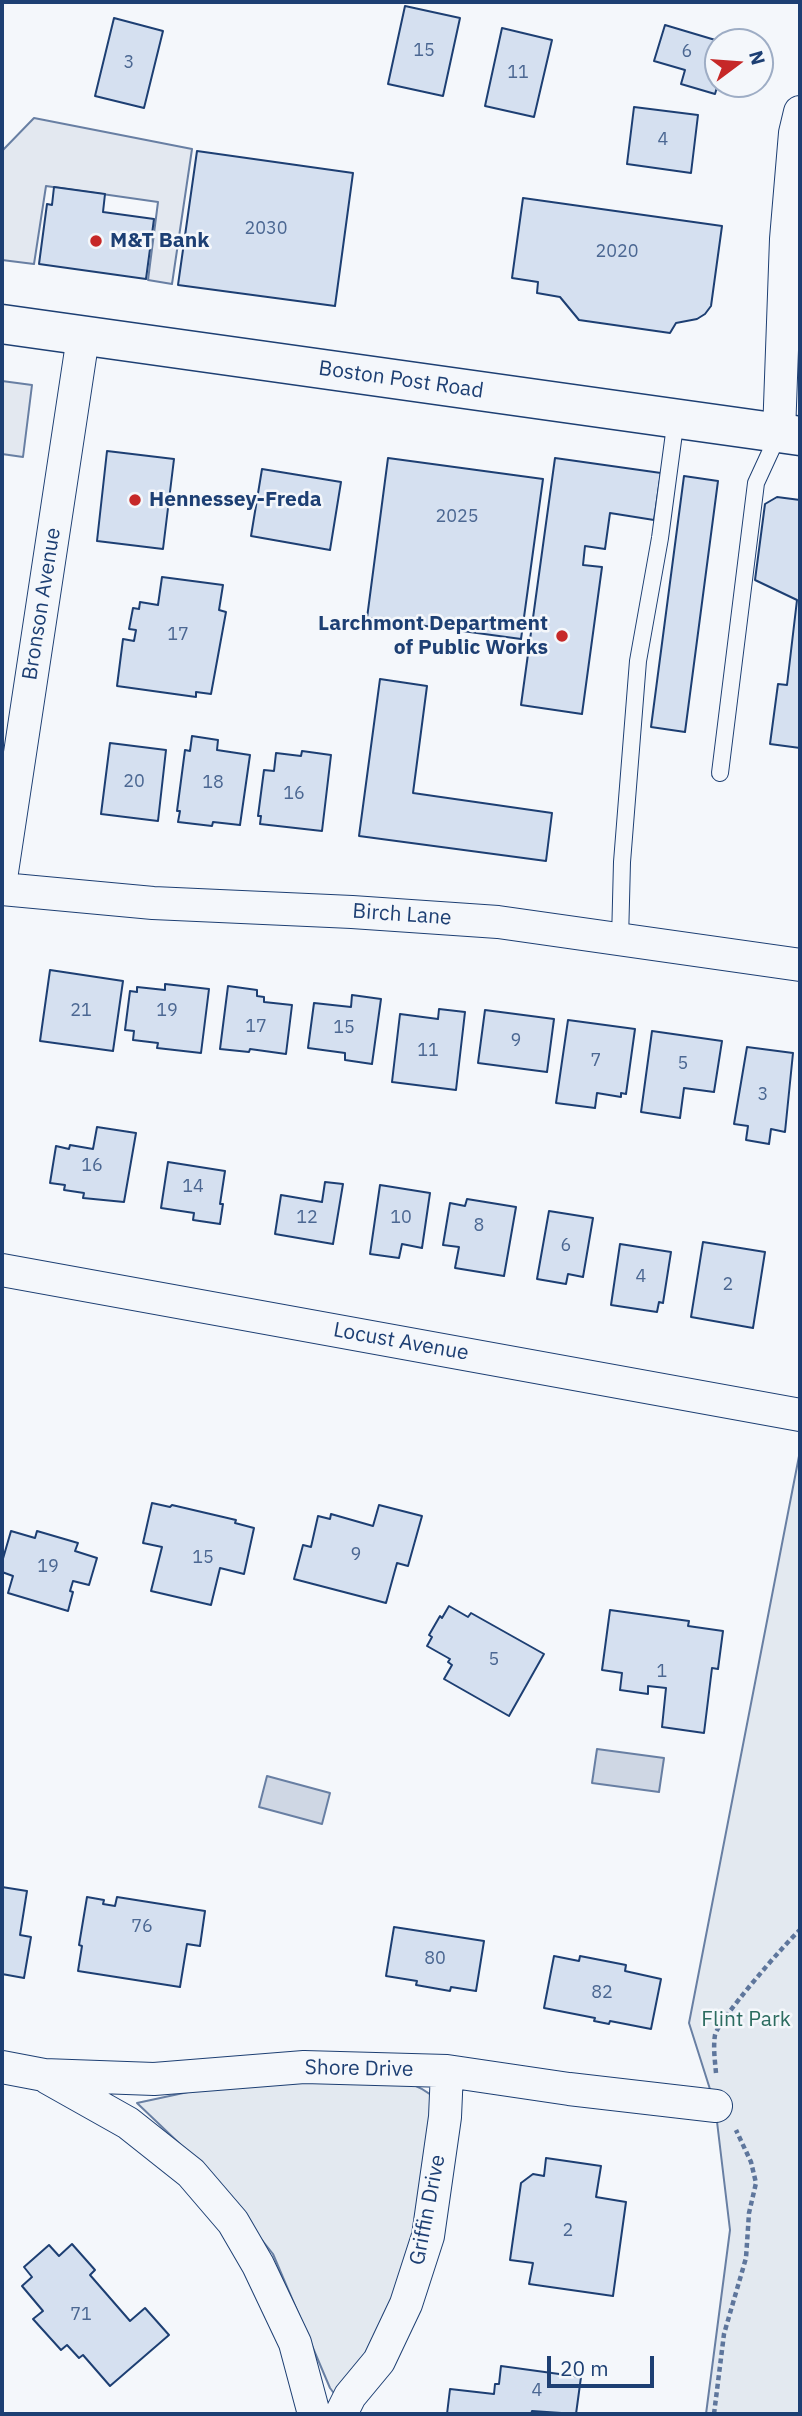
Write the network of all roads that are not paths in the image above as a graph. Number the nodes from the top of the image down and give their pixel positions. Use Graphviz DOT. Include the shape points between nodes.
graph roads {
  1 [pos="800,112"];
  2 [pos="2,324"];
  3 [pos="83,337"];
  4 [pos="676,418"];
  5 [pos="790,434"];
  6 [pos="720,773"];
  7 [pos="2,872"];
  8 [pos="2,889"];
  9 [pos="620,940"];
  10 [pos="800,965"];
  11 [pos="2,1270"];
  12 [pos="800,1415"];
  13 [pos="2,2067"];
  14 [pos="447,2071"];
  15 [pos="44,2076"];
  16 [pos="716,2106"];
  17 [pos="314,2414"];
  18 [pos="341,2414"];
  1 -- 5 [label="street" via="786,239"];
  2 -- 3 [label="main road, Boston Post Road"];
  3 -- 4 [label="main road, Boston Post Road"];
  3 -- 7 [label="street, Bronson Avenue"];
  4 -- 5 [label="main road, Boston Post Road"];
  4 -- 9 [label="lane" via="638,661"];
  5 -- 6 [label="lane" via="756,484"];
  8 -- 9 [label="street, Birch Lane" via="153,903 498,922"];
  9 -- 10 [label="street, Birch Lane"];
  11 -- 12 [label="street, Locust Avenue"];
  13 -- 15 [label="street, Shore Drive"];
  14 -- 15 [label="street, Shore Drive" via="304,2067 154,2079"];
  14 -- 16 [label="street, Shore Drive"];
  14 -- 18 [label="street, Griffin Drive" via="445,2117 424,2247 406,2304 379,2361"];
  15 -- 17 [label="street" via="128,2123 191,2173 233,2222 295,2343"];
}
